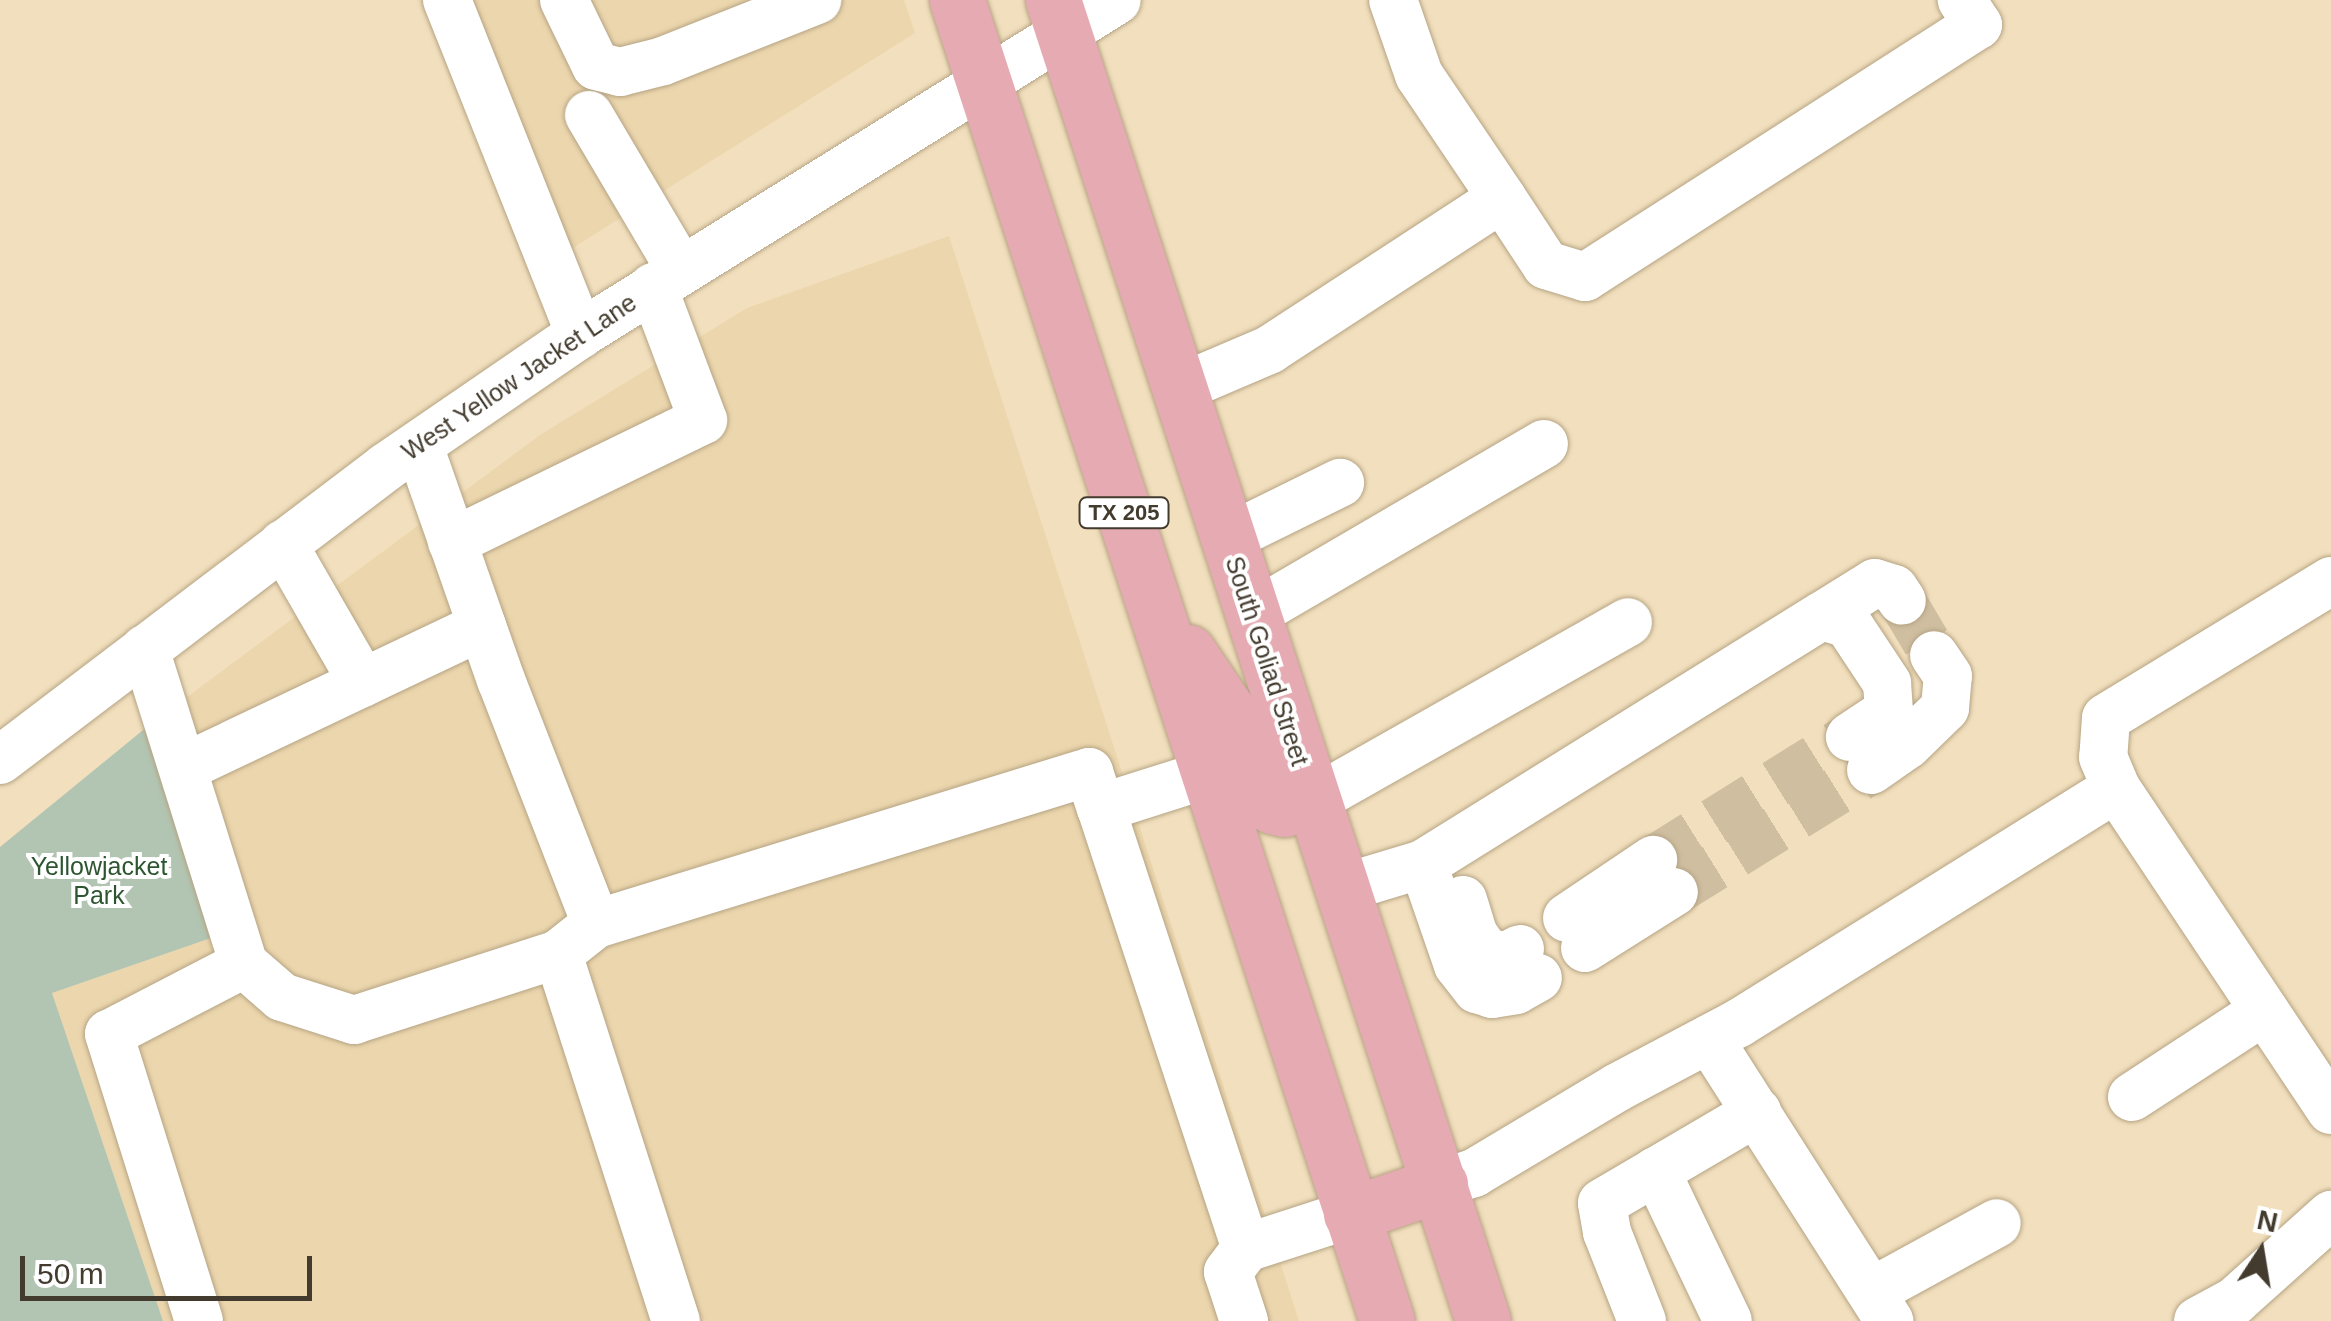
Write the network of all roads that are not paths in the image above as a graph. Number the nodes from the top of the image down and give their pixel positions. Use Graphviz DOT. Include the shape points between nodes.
graph roads {
  1 [pos="447,0"];
  2 [pos="564,0"];
  3 [pos="817,0"];
  4 [pos="957,0"];
  5 [pos="1117,0"];
  6 [pos="1962,0"];
  7 [pos="1402,4"];
  8 [pos="1058,16"];
  9 [pos="985,79"];
  10 [pos="589,114"];
  11 [pos="1502,198"];
  12 [pos="666,278"];
  13 [pos="580,334"];
  14 [pos="1180,388"];
  15 [pos="1544,444"];
  16 [pos="418,446"];
  17 [pos="1340,483"];
  18 [pos="1228,538"];
  19 [pos="452,542"];
  20 [pos="283,544"];
  21 [pos="2331,581"];
  22 [pos="1152,600"];
  23 [pos="1902,601"];
  24 [pos="1252,614"];
  25 [pos="1822,616"];
  26 [pos="1628,622"];
  27 [pos="482,626"];
  28 [pos="145,649"];
  29 [pos="1934,655"];
  30 [pos="362,683"];
  31 [pos="0,760"];
  32 [pos="183,768"];
  33 [pos="1208,774"];
  34 [pos="2116,788"];
  35 [pos="1312,801"];
  36 [pos="1101,808"];
  37 [pos="1435,856"];
  38 [pos="1664,876"];
  39 [pos="1340,888"];
  40 [pos="596,924"];
  41 [pos="1576,933"];
  42 [pos="558,954"];
  43 [pos="1529,963"];
  44 [pos="244,964"];
  45 [pos="2264,1010"];
  46 [pos="1709,1038"];
  47 [pos="2132,1097"];
  48 [pos="2331,1110"];
  49 [pos="1757,1112"];
  50 [pos="1656,1171"];
  51 [pos="1440,1184"];
  52 [pos="1352,1214"];
  53 [pos="2331,1215"];
  54 [pos="1997,1224"];
  55 [pos="1246,1248"];
  56 [pos="1881,1306"];
  57 [pos="199,1321"];
  58 [pos="676,1321"];
  59 [pos="1244,1321"];
  60 [pos="1387,1321"];
  61 [pos="1483,1321"];
  62 [pos="1642,1321"];
  63 [pos="1728,1321"];
  64 [pos="2198,1321"];
  1 -- 13 [label="street"];
  2 -- 3 [label="street" via="596,66 620,72"];
  4 -- 9 [label="main road, TX 205"];
  5 -- 8 [label="street, West Yellow Jacket Lane"];
  6 -- 11 [label="street" via="1978,26 1585,276 1546,265"];
  7 -- 11 [label="street" via="1419,74"];
  8 -- 9 [label="street, West Yellow Jacket Lane"];
  8 -- 14 [label="main road, South Goliad Street"];
  9 -- 12 [label="street, West Yellow Jacket Lane"];
  9 -- 22 [label="main road, TX 205"];
  10 -- 12 [label="street"];
  11 -- 14 [label="street" via="1269,350"];
  12 -- 13 [label="street, West Yellow Jacket Lane"];
  12 -- 19 [label="street" via="703,420"];
  13 -- 16 [label="street, West Yellow Jacket Lane"];
  14 -- 18 [label="main road, South Goliad Street"];
  15 -- 24 [label="street"];
  16 -- 19 [label="street"];
  16 -- 20 [label="street, West Yellow Jacket Lane"];
  17 -- 18 [label="street"];
  18 -- 24 [label="main road, South Goliad Street"];
  19 -- 27 [label="street"];
  20 -- 28 [label="street, West Yellow Jacket Lane"];
  20 -- 30 [label="street"];
  21 -- 34 [label="street" via="2106,718 2103,757"];
  22 -- 33 [label="main road, TX 205"];
  22 -- 35 [label="main road" via="1252,748 1272,806"];
  23 -- 25 [label="street" via="1894,589 1875,583"];
  24 -- 35 [label="main road, South Goliad Street"];
  25 -- 29 [label="street" via="1848,624 1887,683 1889,711 1860,753 1907,746 1946,708 1948,676"];
  25 -- 37 [label="street"];
  26 -- 35 [label="street"];
  27 -- 30 [label="street"];
  27 -- 40 [label="street"];
  28 -- 31 [label="street, West Yellow Jacket Lane"];
  28 -- 32 [label="street"];
  30 -- 32 [label="street"];
  32 -- 44 [label="street"];
  33 -- 36 [label="street"];
  33 -- 52 [label="main road, TX 205"];
  34 -- 45 [label="street"];
  34 -- 46 [label="street"];
  35 -- 39 [label="main road, South Goliad Street"];
  36 -- 40 [label="street" via="1088,772"];
  36 -- 55 [label="street"];
  37 -- 39 [label="street"];
  37 -- 43 [label="street" via="1484,951"];
  38 -- 41 [label="street"];
  39 -- 51 [label="main road, South Goliad Street"];
  40 -- 42 [label="street"];
  42 -- 44 [label="street" via="354,1020 282,997"];
  42 -- 58 [label="street"];
  44 -- 57 [label="street" via="109,1034"];
  45 -- 47 [label="street"];
  45 -- 48 [label="street"];
  46 -- 49 [label="street"];
  46 -- 51 [label="street" via="1474,1172"];
  49 -- 50 [label="street"];
  49 -- 56 [label="street"];
  50 -- 62 [label="street" via="1602,1203"];
  50 -- 63 [label="street"];
  51 -- 52 [label="main road"];
  51 -- 61 [label="main road, South Goliad Street"];
  52 -- 55 [label="street"];
  52 -- 60 [label="main road, TX 205"];
  53 -- 64 [label="street" via="2235,1301"];
  54 -- 56 [label="street"];
  55 -- 59 [label="street" via="1228,1272"];
}
